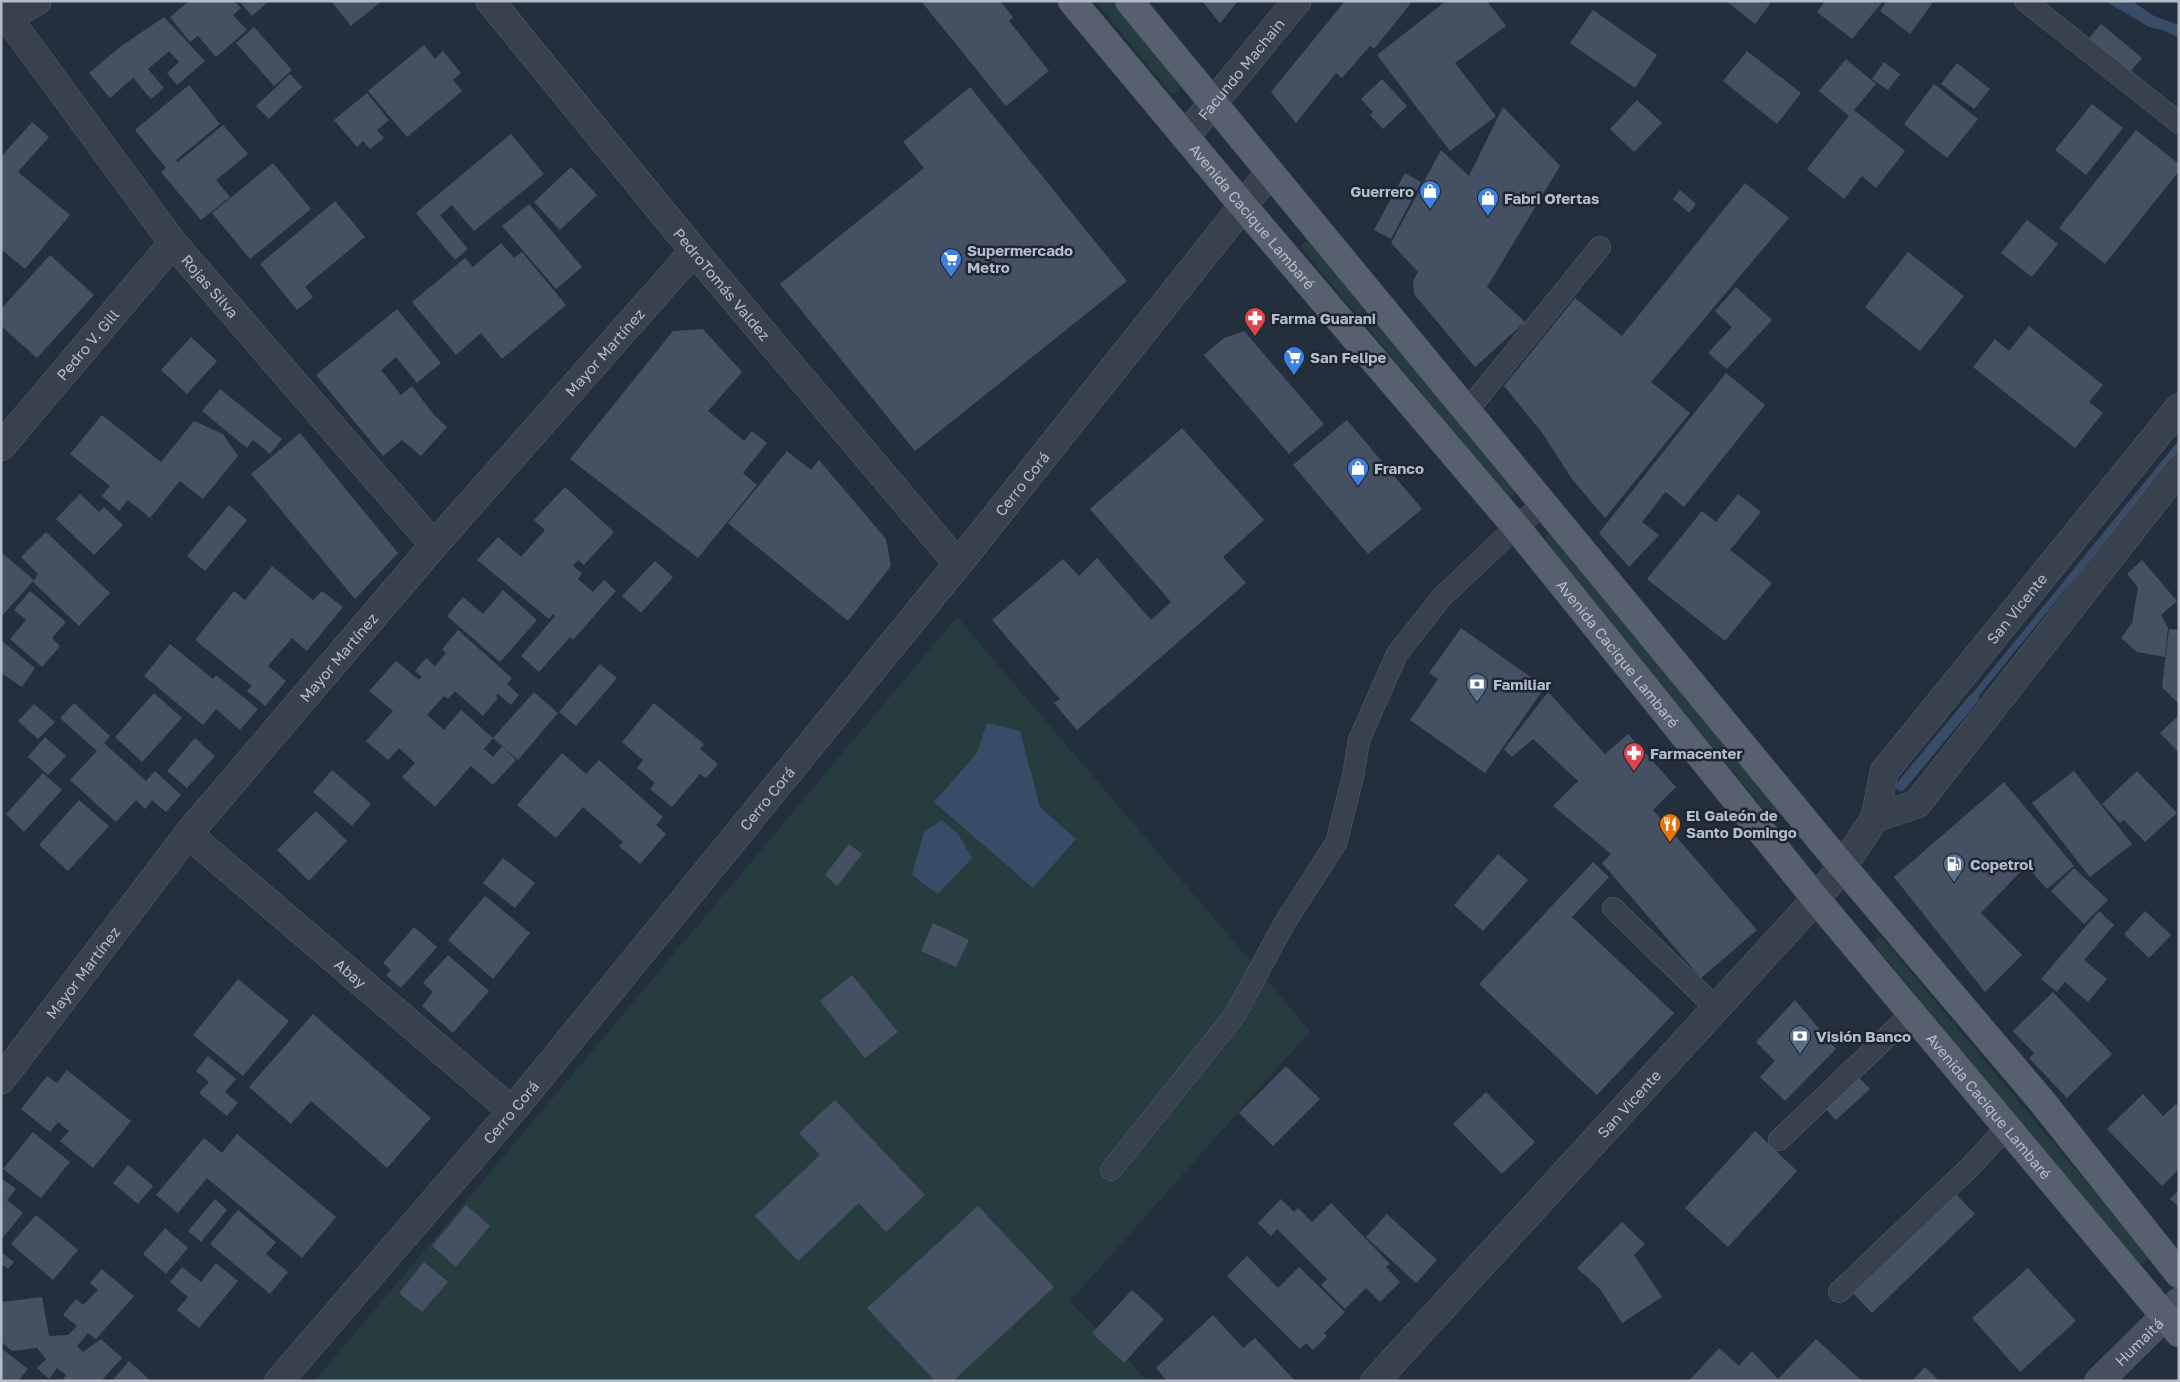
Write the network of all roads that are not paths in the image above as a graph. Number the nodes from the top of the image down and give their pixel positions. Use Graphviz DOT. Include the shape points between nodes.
graph roads {
  1 [pos="37,1"];
  2 [pos="490,1"];
  3 [pos="1072,1"];
  4 [pos="1129,1"];
  5 [pos="1297,1"];
  6 [pos="2025,1"];
  7 [pos="4,16"];
  8 [pos="1213,103"];
  9 [pos="2179,123"];
  10 [pos="1185,137"];
  11 [pos="1270,172"];
  12 [pos="1244,208"];
  13 [pos="174,243"];
  14 [pos="1600,247"];
  15 [pos="694,251"];
  16 [pos="2179,408"];
  17 [pos="1467,411"];
  18 [pos="1,447"];
  19 [pos="2179,469"];
  20 [pos="1544,504"];
  21 [pos="1516,526"];
  22 [pos="434,545"];
  23 [pos="958,564"];
  24 [pos="1875,818"];
  25 [pos="188,834"];
  26 [pos="1843,866"];
  27 [pos="1816,898"];
  28 [pos="1613,908"];
  29 [pos="1716,1008"];
  30 [pos="1912,1012"];
  31 [pos="1,1080"];
  32 [pos="512,1111"];
  33 [pos="2006,1127"];
  34 [pos="1779,1140"];
  35 [pos="1111,1170"];
  36 [pos="2179,1274"];
  37 [pos="1839,1292"];
  38 [pos="2174,1317"];
  39 [pos="279,1381"];
  40 [pos="1374,1381"];
  41 [pos="2099,1381"];
  1 -- 7 [label="street"];
  2 -- 15 [label="street, PedroTomás Valdez"];
  3 -- 10 [label="main road, Avenida Cacique Lambaré"];
  4 -- 8 [label="main road"];
  5 -- 8 [label="street, Facundo Machain"];
  6 -- 9 [label="lane"];
  7 -- 13 [label="street, Rojas Silva"];
  8 -- 10 [label="street, Facundo Machain"];
  8 -- 11 [label="main road"];
  10 -- 12 [label="main road, Avenida Cacique Lambaré"];
  11 -- 12 [label="street"];
  11 -- 17 [label="main road"];
  12 -- 21 [label="main road, Avenida Cacique Lambaré"];
  12 -- 23 [label="street, Cerro Corá"];
  13 -- 18 [label="street, Pedro V. Gill"];
  13 -- 22 [label="street, Rojas Silva"];
  14 -- 17 [label="lane"];
  15 -- 22 [label="street, Mayor Martínez"];
  15 -- 23 [label="street, PedroTomás Valdez"];
  16 -- 24 [label="street, San Vicente" via="1884,772"];
  17 -- 20 [label="main road"];
  19 -- 24 [label="street" via="1917,804"];
  20 -- 21 [label="lane"];
  20 -- 26 [label="main road"];
  21 -- 27 [label="main road, Avenida Cacique Lambaré"];
  21 -- 35 [label="lane" via="1442,597 1398,654 1359,740 1336,843 1284,924 1236,1015"];
  22 -- 25 [label="street, Mayor Martínez"];
  23 -- 32 [label="street, Cerro Corá"];
  24 -- 26 [label="street, San Vicente"];
  25 -- 31 [label="street, Mayor Martínez"];
  25 -- 32 [label="street, Abay"];
  26 -- 27 [label="street, San Vicente"];
  26 -- 36 [label="main road" via="2034,1092"];
  27 -- 29 [label="street, San Vicente"];
  27 -- 30 [label="main road, Avenida Cacique Lambaré"];
  28 -- 29 [label="lane"];
  29 -- 40 [label="street, San Vicente"];
  30 -- 33 [label="main road, Avenida Cacique Lambaré"];
  30 -- 34 [label="lane"];
  32 -- 39 [label="street, Cerro Corá"];
  33 -- 37 [label="lane" via="1970,1167"];
  33 -- 38 [label="main road, Avenida Cacique Lambaré"];
  38 -- 41 [label="street, Humaitá"];
}
